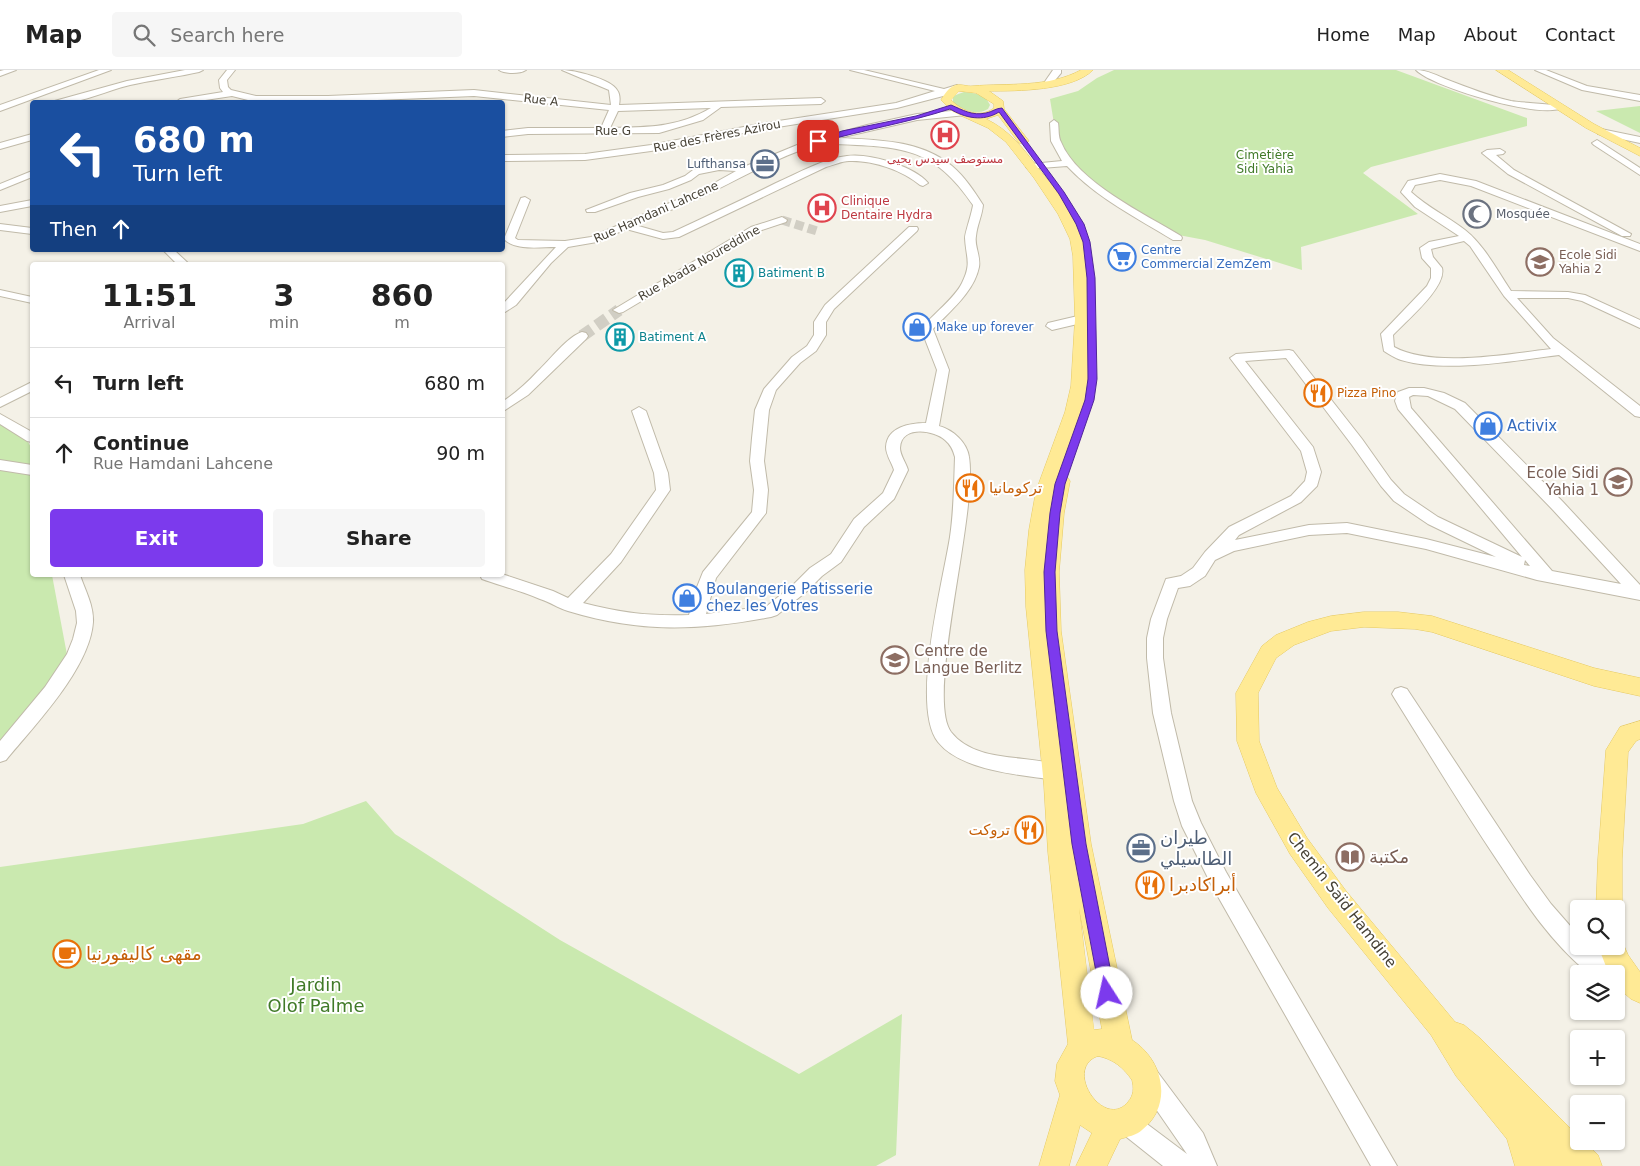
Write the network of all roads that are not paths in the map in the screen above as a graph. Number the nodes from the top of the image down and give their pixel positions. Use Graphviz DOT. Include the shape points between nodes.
graph roads {
  1 [pos="12,70"];
  2 [pos="107,70"];
  3 [pos="200,70"];
  4 [pos="231,70"];
  5 [pos="503,70"];
  6 [pos="522,70"];
  7 [pos="566,70"];
  8 [pos="854,70"];
  9 [pos="1057,70"];
  10 [pos="1088,70"];
  11 [pos="1097,70"];
  12 [pos="1420,70"];
  13 [pos="1502,70"];
  14 [pos="1539,70"];
  15 [pos="0,74"];
  16 [pos="910,83"];
  17 [pos="1048,83"];
  18 [pos="956,90"];
  19 [pos="232,93"];
  20 [pos="524,98"];
  21 [pos="1640,98"];
  22 [pos="66,100"];
  23 [pos="192,100"];
  24 [pos="292,100"];
  25 [pos="345,100"];
  26 [pos="820,101"];
  27 [pos="505,102"];
  28 [pos="30,106"];
  29 [pos="718,106"];
  30 [pos="951,107"];
  31 [pos="1559,107"];
  32 [pos="0,108"];
  33 [pos="615,108"];
  34 [pos="1000,108"];
  35 [pos="0,112"];
  36 [pos="965,114"];
  37 [pos="917,117"];
  38 [pos="1054,122"];
  39 [pos="604,131"];
  40 [pos="1601,132"];
  41 [pos="505,134"];
  42 [pos="30,138"];
  43 [pos="818,141"];
  44 [pos="1640,141"];
  45 [pos="1597,143"];
  46 [pos="0,146"];
  47 [pos="1635,148"];
  48 [pos="1500,152"];
  49 [pos="1640,153"];
  50 [pos="505,158"];
  51 [pos="1068,162"];
  52 [pos="1036,166"];
  53 [pos="748,169"];
  54 [pos="1640,172"];
  55 [pos="30,175"];
  56 [pos="923,183"];
  57 [pos="0,187"];
  58 [pos="525,200"];
  59 [pos="30,203"];
  60 [pos="0,209"];
  61 [pos="591,210"];
  62 [pos="782,220"];
  63 [pos="626,226"];
  64 [pos="0,227"];
  65 [pos="913,229"];
  66 [pos="30,231"];
  67 [pos="1467,237"];
  68 [pos="1177,238"];
  69 [pos="565,244"];
  70 [pos="1640,244"];
  71 [pos="1640,248"];
  72 [pos="170,252"];
  73 [pos="182,262"];
  74 [pos="0,293"];
  75 [pos="1508,294"];
  76 [pos="30,300"];
  77 [pos="505,309"];
  78 [pos="619,310"];
  79 [pos="1082,318"];
  80 [pos="1640,324"];
  81 [pos="1052,326"];
  82 [pos="582,336"];
  83 [pos="1561,351"];
  84 [pos="30,387"];
  85 [pos="0,403"];
  86 [pos="505,406"];
  87 [pos="639,411"];
  88 [pos="1640,413"];
  89 [pos="0,418"];
  90 [pos="932,428"];
  91 [pos="30,437"];
  92 [pos="0,466"];
  93 [pos="30,470"];
  94 [pos="1210,556"];
  95 [pos="1539,574"];
  96 [pos="73,577"];
  97 [pos="494,577"];
  98 [pos="1639,594"];
  99 [pos="570,606"];
  100 [pos="696,620"];
  101 [pos="1640,688"];
  102 [pos="1401,694"];
  103 [pos="1640,730"];
  104 [pos="0,754"];
  105 [pos="1055,772"];
  106 [pos="1609,900"];
  107 [pos="1599,965"];
  108 [pos="1442,1026"];
  109 [pos="1082,1048"];
  110 [pos="1128,1055"];
  111 [pos="1074,1096"];
  112 [pos="1120,1124"];
  113 [pos="1519,1133"];
  114 [pos="1569,1162"];
  115 [pos="1054,1166"];
  116 [pos="1091,1166"];
  117 [pos="1182,1166"];
  118 [pos="1206,1166"];
  119 [pos="1385,1166"];
  120 [pos="1530,1166"];
  1 -- 15 [label="street"];
  2 -- 32 [label="street"];
  3 -- 22 [label="street" via="127,83"];
  4 -- 19 [label="street" via="223,85"];
  5 -- 6 [label="street"];
  7 -- 33 [label="street" via="610,86 616,94"];
  8 -- 16 [label="street"];
  9 -- 17 [label="street"];
  10 -- 17 [label="main road" via="1075,77"];
  11 -- 34 [label="main road" via="1082,80 1020,92 1008,98"];
  12 -- 31 [label="street" via="1511,105 1542,109"];
  13 -- 31 [label="main road"];
  14 -- 21 [label="street" via="1585,88"];
  16 -- 18 [label="street"];
  16 -- 18 [label="street" via="936,84"];
  17 -- 18 [label="main road"];
  18 -- 30 [label="main road" via="946,100"];
  18 -- 34 [label="main road" via="987,93"];
  18 -- 50 [label="street, Rue des Frères Azirou" via="897,106 626,152 584,157"];
  19 -- 23 [label="street"];
  19 -- 24 [label="street, Rue A" via="256,99"];
  20 -- 25 [label="street, Rue A" via="474,93"];
  20 -- 27 [label="street"];
  20 -- 33 [label="street, Rue A"];
  26 -- 29 [label="street, Rue A"];
  28 -- 35 [label="street"];
  29 -- 33 [label="street, Rue A"];
  29 -- 39 [label="street, Rue G" via="700,118 665,129"];
  30 -- 36 [label="main road"];
  30 -- 37 [label="street"];
  31 -- 40 [label="main road"];
  33 -- 39 [label="street"];
  34 -- 36 [label="main road" via="983,116"];
  34 -- 52 [label="main road"];
  36 -- 37 [label="street"];
  36 -- 52 [label="main road" via="992,126"];
  37 -- 43 [label="street, Rue Hamdani Lahcene"];
  38 -- 51 [label="street" via="1053,139"];
  39 -- 41 [label="street, Rue G"];
  40 -- 44 [label="street"];
  40 -- 47 [label="main road"];
  42 -- 46 [label="street"];
  43 -- 53 [label="street, Rue Hamdani Lahcene"];
  43 -- 90 [label="street" via="889,143 920,150 956,173 978,205 970,237 974,255 971,278 927,329 943,370"];
  44 -- 47 [label="street"];
  45 -- 54 [label="street"];
  47 -- 49 [label="main road"];
  48 -- 70 [label="street" via="1487,153 1511,172 1603,220"];
  51 -- 52 [label="street"];
  51 -- 68 [label="street" via="1105,192"];
  52 -- 79 [label="main road" via="1077,239"];
  52 -- 110 [label="main road" via="1062,193 1080,224 1089,259 1090,400 1060,484 1055,513 1050,563 1052,640 1079,844"];
  53 -- 61 [label="street" via="719,167 696,172 666,187"];
  53 -- 63 [label="street, Rue Hamdani Lahcene"];
  55 -- 57 [label="street"];
  56 -- 63 [label="street" via="918,177 898,168 848,158 823,165 675,235 662,236"];
  58 -- 69 [label="street, Rue Hamdani Lahcene" via="509,239 512,242"];
  59 -- 60 [label="street"];
  62 -- 78 [label="street, Rue Abada Noureddine" via="755,229"];
  63 -- 69 [label="street, Rue Hamdani Lahcene" via="593,240"];
  64 -- 66 [label="street"];
  65 -- 100 [label="street" via="829,307 820,322 820,334 812,348 796,360 770,389 762,410 757,460 761,490 759,513 709,576"];
  67 -- 71 [label="street" via="1410,198 1406,192 1411,183 1440,177 1473,183"];
  67 -- 75 [label="street"];
  67 -- 83 [label="street" via="1425,248 1425,253 1438,270 1438,278 1387,334 1387,346 1401,357 1427,362"];
  69 -- 77 [label="street"];
  72 -- 73 [label="street"];
  74 -- 76 [label="street"];
  75 -- 80 [label="street" via="1585,298"];
  75 -- 83 [label="street"];
  79 -- 81 [label="street"];
  79 -- 105 [label="main road" via="1079,386 1044,498 1038,530 1036,607"];
  82 -- 86 [label="street"];
  83 -- 88 [label="street"];
  84 -- 85 [label="street"];
  87 -- 99 [label="street" via="661,473 663,490 616,558"];
  89 -- 91 [label="street"];
  90 -- 100 [label="street" via="908,429 897,436 893,450 902,470 889,496 859,523 836,558 800,588 771,611"];
  90 -- 105 [label="street" via="956,442 962,457 958,535 937,681 935,709 938,724 954,746 968,753 1002,763"];
  92 -- 93 [label="street"];
  94 -- 95 [label="street" via="1230,546 1309,530 1347,528 1426,544"];
  94 -- 95 [label="street" via="1234,531 1296,500 1312,483 1314,472 1308,450 1236,358 1289,354 1398,496 1419,512"];
  94 -- 119 [label="street" via="1199,572 1184,582 1172,583 1155,638 1162,713 1183,801 1219,879"];
  95 -- 98 [label="street"];
  95 -- 98 [label="street" via="1405,409 1402,395 1421,392 1446,398 1460,406"];
  96 -- 104 [label="street" via="85,623 73,662"];
  97 -- 99 [label="street"];
  99 -- 100 [label="street" via="617,618 650,622"];
  101 -- 108 [label="main road, Chemin Saïd Hamdine" via="1594,677 1432,624 1405,620 1366,618 1318,626 1275,646 1260,661 1245,699 1246,728 1248,746 1266,791 1293,838 1326,884"];
  102 -- 107 [label="street" via="1540,907 1580,953"];
  103 -- 106 [label="main road" via="1628,734 1618,750"];
  105 -- 109 [label="main road" via="1061,862"];
  108 -- 113 [label="main road" via="1464,1064"];
  108 -- 114 [label="main road" via="1470,1049"];
  109 -- 110 [label="main road" via="1098,1042 1111,1043"];
  109 -- 111 [label="main road" via="1070,1069"];
  110 -- 112 [label="main road" via="1147,1086 1146,1100 1138,1116"];
  110 -- 118 [label="street" via="1194,1142"];
  111 -- 112 [label="main road" via="1093,1118"];
  111 -- 115 [label="main road"];
  112 -- 116 [label="main road"];
  112 -- 117 [label="street"];
  113 -- 114 [label="main road"];
  113 -- 120 [label="main road"];
}
